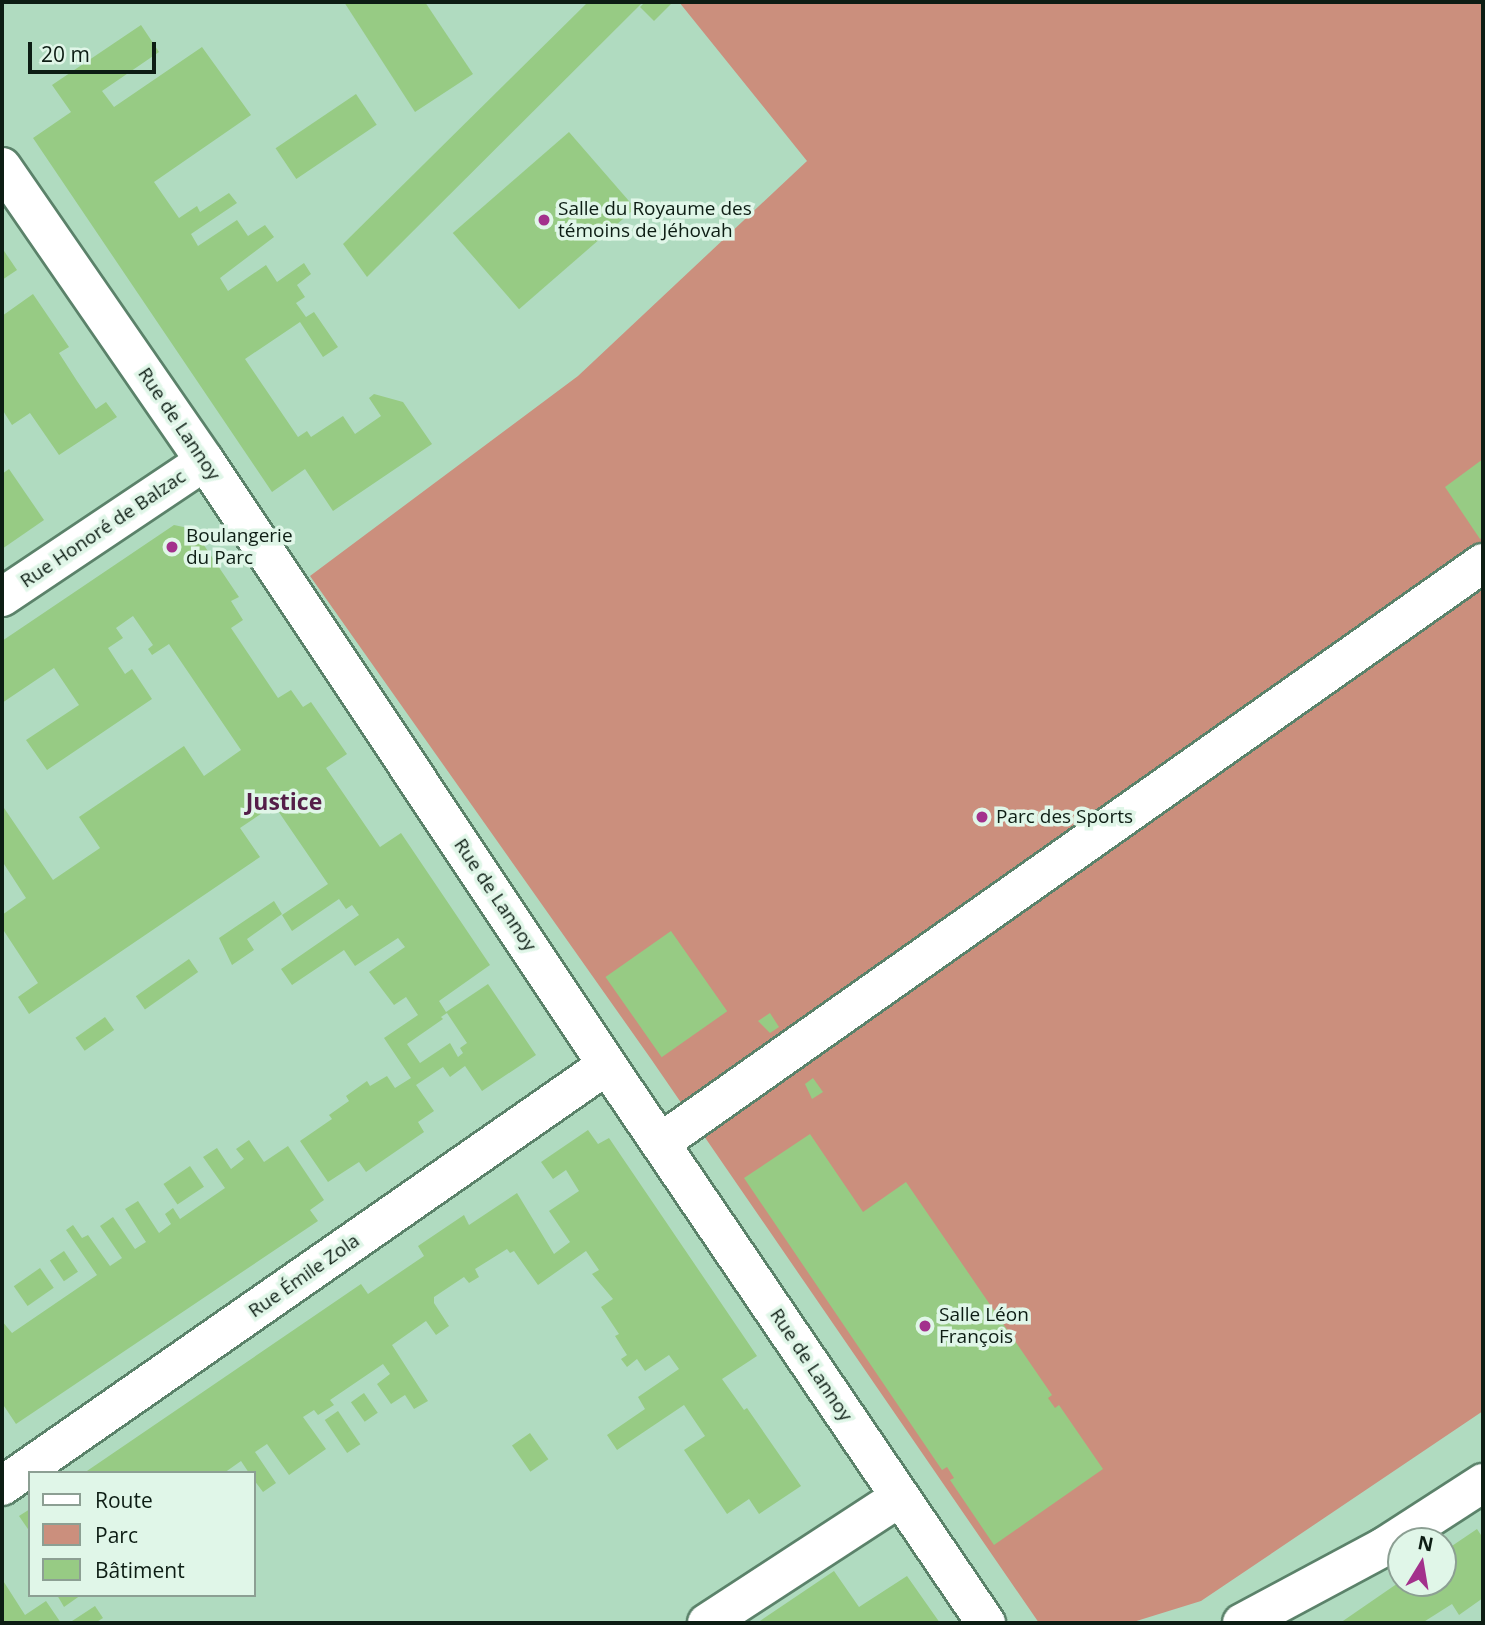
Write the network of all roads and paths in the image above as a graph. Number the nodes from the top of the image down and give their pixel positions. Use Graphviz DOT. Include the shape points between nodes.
graph roads {
  1 [pos="2,167"];
  2 [pos="205,461"];
  3 [pos="1483,563"];
  4 [pos="2,597"];
  5 [pos="607,1065"];
  6 [pos="660,1143"];
  7 [pos="1483,1483"];
  8 [pos="2,1486"];
  9 [pos="900,1497"];
  10 [pos="707,1623"];
  11 [pos="986,1623"];
  12 [pos="1242,1623"];
  1 -- 2 [label="street, Rue de Lannoy"];
  2 -- 4 [label="street, Rue Honoré de Balzac"];
  2 -- 5 [label="street, Rue de Lannoy"];
  3 -- 6 [label="street"];
  5 -- 6 [label="street, Rue de Lannoy"];
  5 -- 8 [label="street, Rue Émile Zola"];
  6 -- 9 [label="street, Rue de Lannoy"];
  7 -- 12 [label="street" via="1363,1560"];
  9 -- 10 [label="street"];
  9 -- 11 [label="street, Rue de Lannoy"];
}
